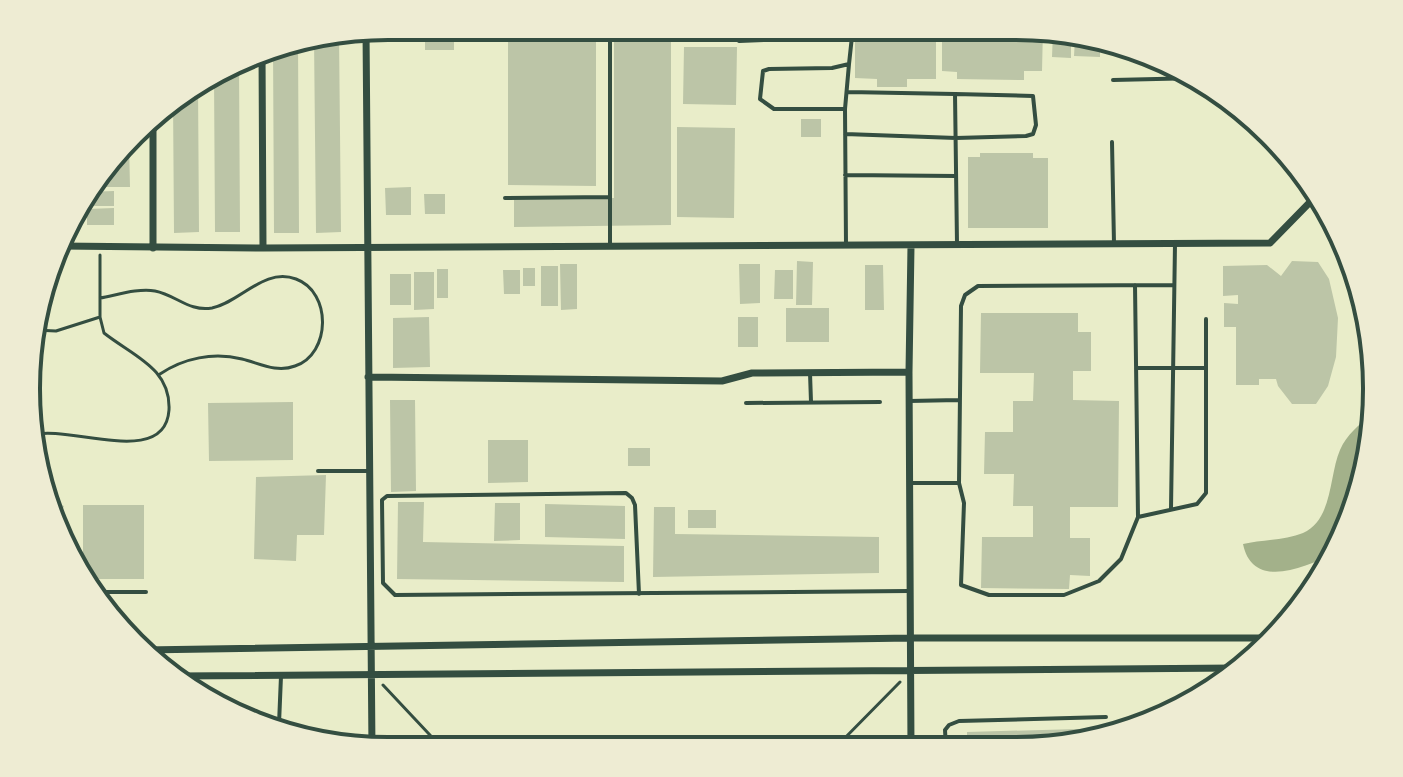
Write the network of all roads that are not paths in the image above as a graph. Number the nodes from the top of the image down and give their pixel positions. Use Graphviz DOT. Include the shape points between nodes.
graph roads {
  1 [pos="610,40"];
  2 [pos="762,40"];
  3 [pos="852,40"];
  4 [pos="366,41"];
  5 [pos="739,41"];
  6 [pos="262,64"];
  7 [pos="849,64"];
  8 [pos="1174,79"];
  9 [pos="1113,80"];
  10 [pos="848,92"];
  11 [pos="955,94"];
  12 [pos="845,109"];
  13 [pos="153,132"];
  14 [pos="845,134"];
  15 [pos="956,138"];
  16 [pos="1112,142"];
  17 [pos="845,175"];
  18 [pos="956,176"];
  19 [pos="610,197"];
  20 [pos="505,198"];
  21 [pos="1309,203"];
  22 [pos="1114,244"];
  23 [pos="1175,244"];
  24 [pos="846,245"];
  25 [pos="71,246"];
  26 [pos="610,246"];
  27 [pos="911,246"];
  28 [pos="957,246"];
  29 [pos="153,248"];
  30 [pos="263,248"];
  31 [pos="367,248"];
  32 [pos="1135,285"];
  33 [pos="1173,285"];
  34 [pos="1206,319"];
  35 [pos="1136,368"];
  36 [pos="1173,368"];
  37 [pos="1206,368"];
  38 [pos="909,372"];
  39 [pos="810,373"];
  40 [pos="368,377"];
  41 [pos="959,400"];
  42 [pos="909,401"];
  43 [pos="811,402"];
  44 [pos="880,402"];
  45 [pos="746,403"];
  46 [pos="318,471"];
  47 [pos="368,471"];
  48 [pos="910,483"];
  49 [pos="959,483"];
  50 [pos="1171,509"];
  51 [pos="1138,517"];
  52 [pos="909,591"];
  53 [pos="106,592"];
  54 [pos="146,592"];
  55 [pos="639,594"];
  56 [pos="911,638"];
  57 [pos="1258,638"];
  58 [pos="371,646"];
  59 [pos="158,650"];
  60 [pos="1222,668"];
  61 [pos="911,670"];
  62 [pos="372,673"];
  63 [pos="281,676"];
  64 [pos="199,680"];
  65 [pos="1106,717"];
  66 [pos="279,720"];
  67 [pos="372,736"];
  68 [pos="911,737"];
  69 [pos="945,737"];
  1 -- 19 [label="lane"];
  2 -- 5 [label="lane"];
  3 -- 7 [label="lane"];
  4 -- 31 [label="street"];
  6 -- 30 [label="street"];
  7 -- 10 [label="lane"];
  7 -- 12 [label="lane" via="769,69 760,77 760,99 774,109"];
  8 -- 9 [label="lane"];
  10 -- 11 [label="lane"];
  10 -- 12 [label="lane"];
  11 -- 15 [label="lane"];
  11 -- 15 [label="lane" via="1033,96 1036,125 1026,136"];
  12 -- 14 [label="lane"];
  13 -- 29 [label="street"];
  14 -- 15 [label="lane"];
  14 -- 17 [label="lane"];
  15 -- 18 [label="lane"];
  16 -- 22 [label="lane"];
  17 -- 18 [label="lane"];
  17 -- 24 [label="lane"];
  18 -- 28 [label="lane"];
  19 -- 20 [label="lane"];
  19 -- 26 [label="lane"];
  21 -- 23 [label="street" via="1270,243"];
  22 -- 23 [label="street"];
  22 -- 28 [label="street"];
  23 -- 33 [label="lane"];
  24 -- 26 [label="street"];
  24 -- 27 [label="street"];
  25 -- 29 [label="street"];
  26 -- 31 [label="street"];
  27 -- 28 [label="street"];
  27 -- 38 [label="street"];
  29 -- 30 [label="street"];
  30 -- 31 [label="street"];
  31 -- 40 [label="street"];
  32 -- 33 [label="lane"];
  32 -- 35 [label="lane"];
  32 -- 41 [label="lane" via="978,286 965,295 961,306"];
  33 -- 36 [label="lane"];
  34 -- 37 [label="lane"];
  35 -- 36 [label="lane"];
  35 -- 51 [label="lane"];
  36 -- 37 [label="lane"];
  36 -- 50 [label="lane"];
  37 -- 50 [label="lane" via="1206,493 1197,504"];
  38 -- 39 [label="street"];
  38 -- 42 [label="street"];
  39 -- 40 [label="street" via="752,373 722,381"];
  39 -- 43 [label="lane"];
  40 -- 47 [label="street"];
  41 -- 42 [label="lane"];
  41 -- 49 [label="lane"];
  42 -- 48 [label="street"];
  43 -- 44 [label="lane"];
  43 -- 45 [label="lane"];
  46 -- 47 [label="lane"];
  47 -- 58 [label="street"];
  48 -- 49 [label="lane"];
  48 -- 52 [label="street"];
  49 -- 51 [label="lane" via="964,503 961,585 989,595 1064,595 1099,581 1121,559"];
  50 -- 51 [label="lane"];
  52 -- 55 [label="lane"];
  52 -- 56 [label="street"];
  53 -- 54 [label="lane"];
  55 -- 55 [label="lane" via="395,595 383,583 382,500 626,493 635,505"];
  56 -- 57 [label="street"];
  56 -- 58 [label="street"];
  56 -- 61 [label="street"];
  58 -- 59 [label="street"];
  58 -- 62 [label="street"];
  60 -- 61 [label="street"];
  61 -- 62 [label="street"];
  61 -- 68 [label="street"];
  62 -- 63 [label="street"];
  62 -- 67 [label="street"];
  63 -- 64 [label="street"];
  63 -- 66 [label="lane"];
  65 -- 69 [label="lane" via="959,721 949,725"];
}
